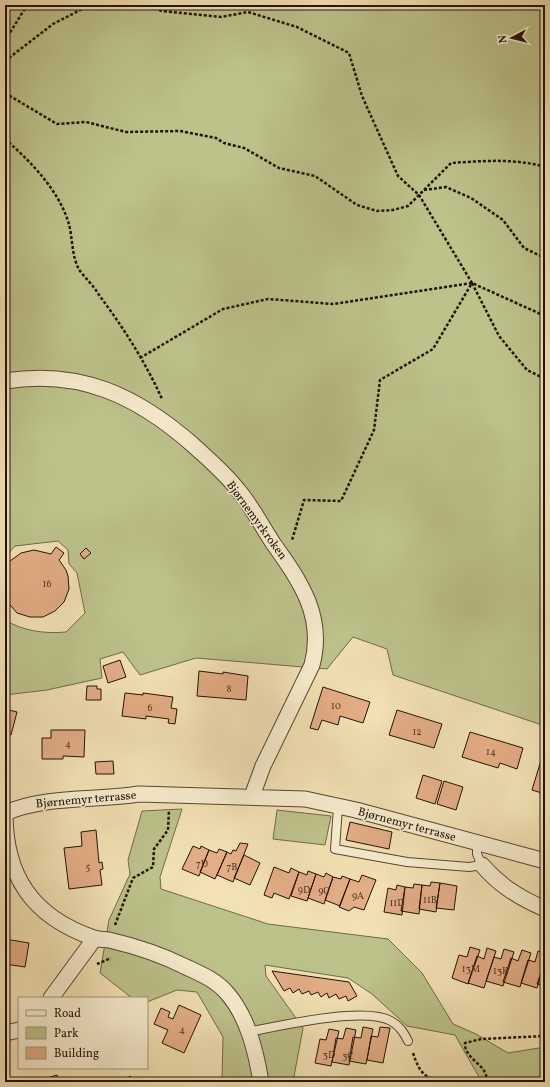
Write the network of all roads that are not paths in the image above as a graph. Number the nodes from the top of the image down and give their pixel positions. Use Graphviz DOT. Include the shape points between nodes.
graph roads {
  1 [pos="5,381"];
  2 [pos="252,796"];
  3 [pos="338,807"];
  4 [pos="5,813"];
  5 [pos="477,842"];
  6 [pos="545,861"];
  7 [pos="482,865"];
  8 [pos="545,909"];
  9 [pos="102,939"];
  10 [pos="52,997"];
  11 [pos="18,1030"];
  12 [pos="248,1032"];
  13 [pos="5,1033"];
  14 [pos="408,1042"];
  15 [pos="262,1082"];
  1 -- 2 [label="street, Bjørnemyrkroken" via="27,378 67,379 94,385 138,404 176,431 239,490 287,560 305,594 315,621 314,656 263,766"];
  2 -- 3 [label="street, Bjørnemyr terrasse" via="305,799"];
  2 -- 4 [label="street, Bjørnemyr terrasse" via="139,794 117,798 38,803 24,805"];
  3 -- 5 [label="street, Bjørnemyr terrasse"];
  3 -- 7 [label="lane" via="335,849 407,862 469,867"];
  4 -- 9 [label="street, Bjørnemyr terrasse" via="8,850 23,889 52,916"];
  5 -- 6 [label="street, Bjørnemyr terrasse"];
  5 -- 7 [label="lane" via="477,854"];
  7 -- 8 [label="street" via="514,895"];
  9 -- 10 [label="street"];
  9 -- 12 [label="street, Bjørnemyr terrasse" via="176,962 208,977 227,993"];
  11 -- 13 [label="street"];
  12 -- 14 [label="lane" via="303,1021 365,1015 391,1021 399,1026"];
  12 -- 15 [label="street, Bjørnemyr terrasse" via="255,1049"];
}
